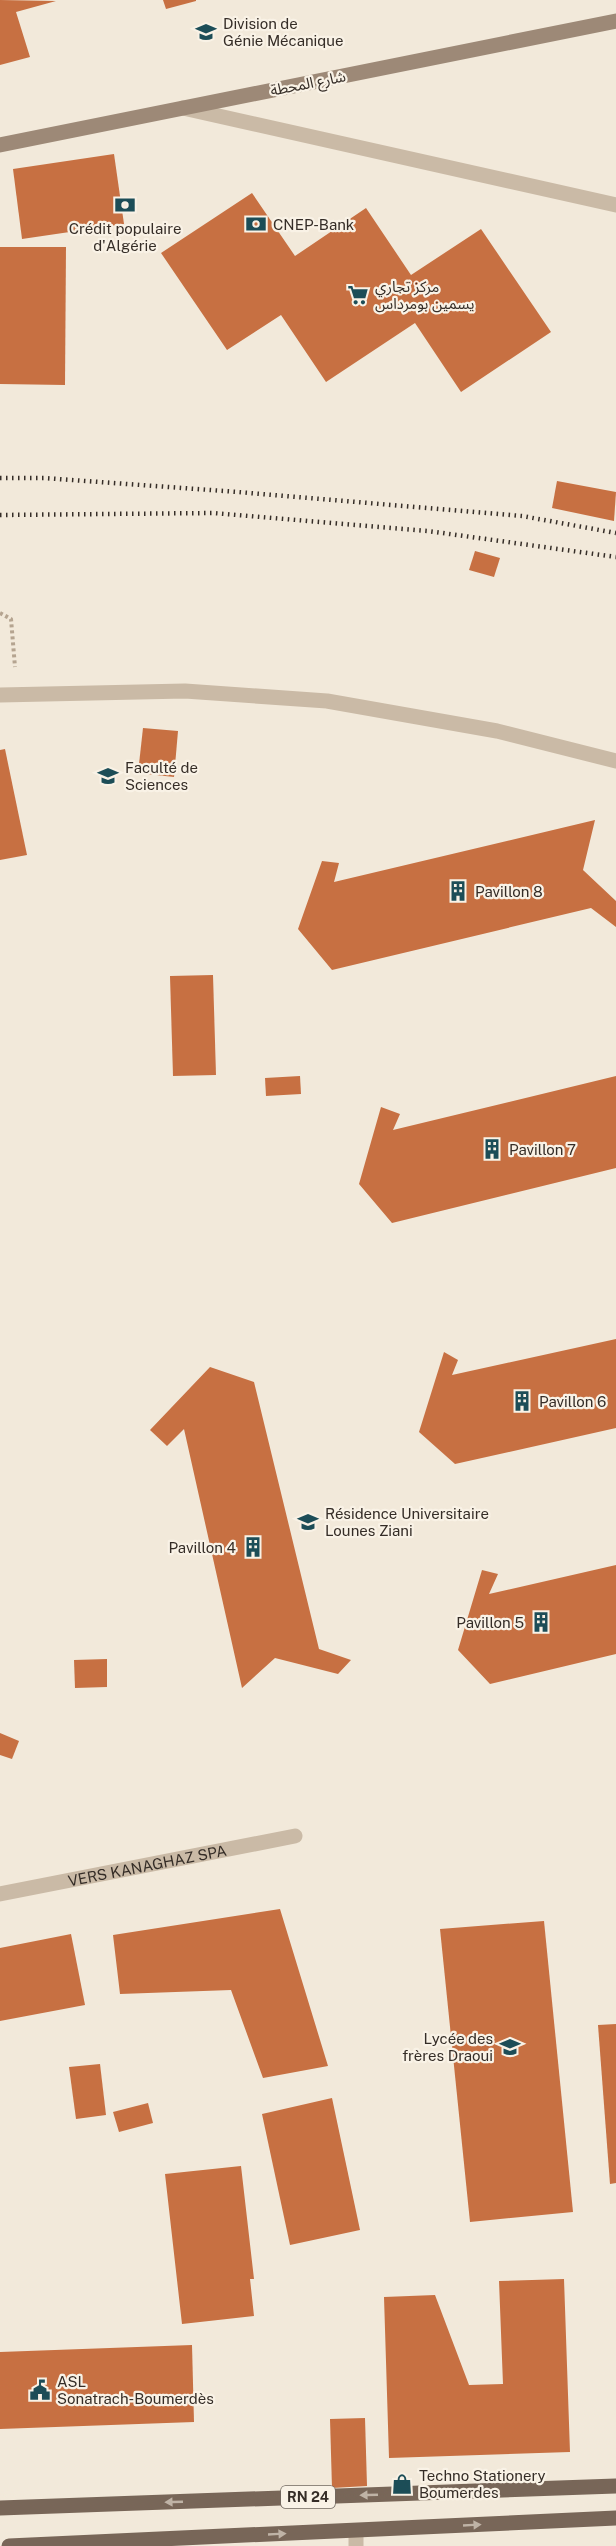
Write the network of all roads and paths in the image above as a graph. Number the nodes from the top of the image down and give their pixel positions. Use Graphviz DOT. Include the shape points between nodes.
graph roads {
  1 [pos="616,21"];
  2 [pos="183,108"];
  3 [pos="0,145"];
  4 [pos="616,205"];
  5 [pos="0,613"];
  6 [pos="18,695"];
  7 [pos="0,696"];
  8 [pos="616,761"];
  9 [pos="295,1836"];
  10 [pos="0,1894"];
  11 [pos="616,2486"];
  12 [pos="0,2508"];
  13 [pos="616,2518"];
  14 [pos="356,2538"];
  15 [pos="9,2546"];
  1 -- 2 [label="main road, شارع المحطة"];
  2 -- 3 [label="main road, شارع المحطة"];
  2 -- 4 [label="lane"];
  5 -- 6 [label="path" via="11,619"];
  6 -- 7 [label="lane"];
  6 -- 8 [label="lane" via="185,691 327,700 497,731"];
  9 -- 10 [label="lane, VERS KANAGHAZ SPA"];
  11 -- 12 [label="main road, RN 24, one-way"];
  14 -- 13 [label="main road, one-way"];
  15 -- 14 [label="main road, one-way"];
}
